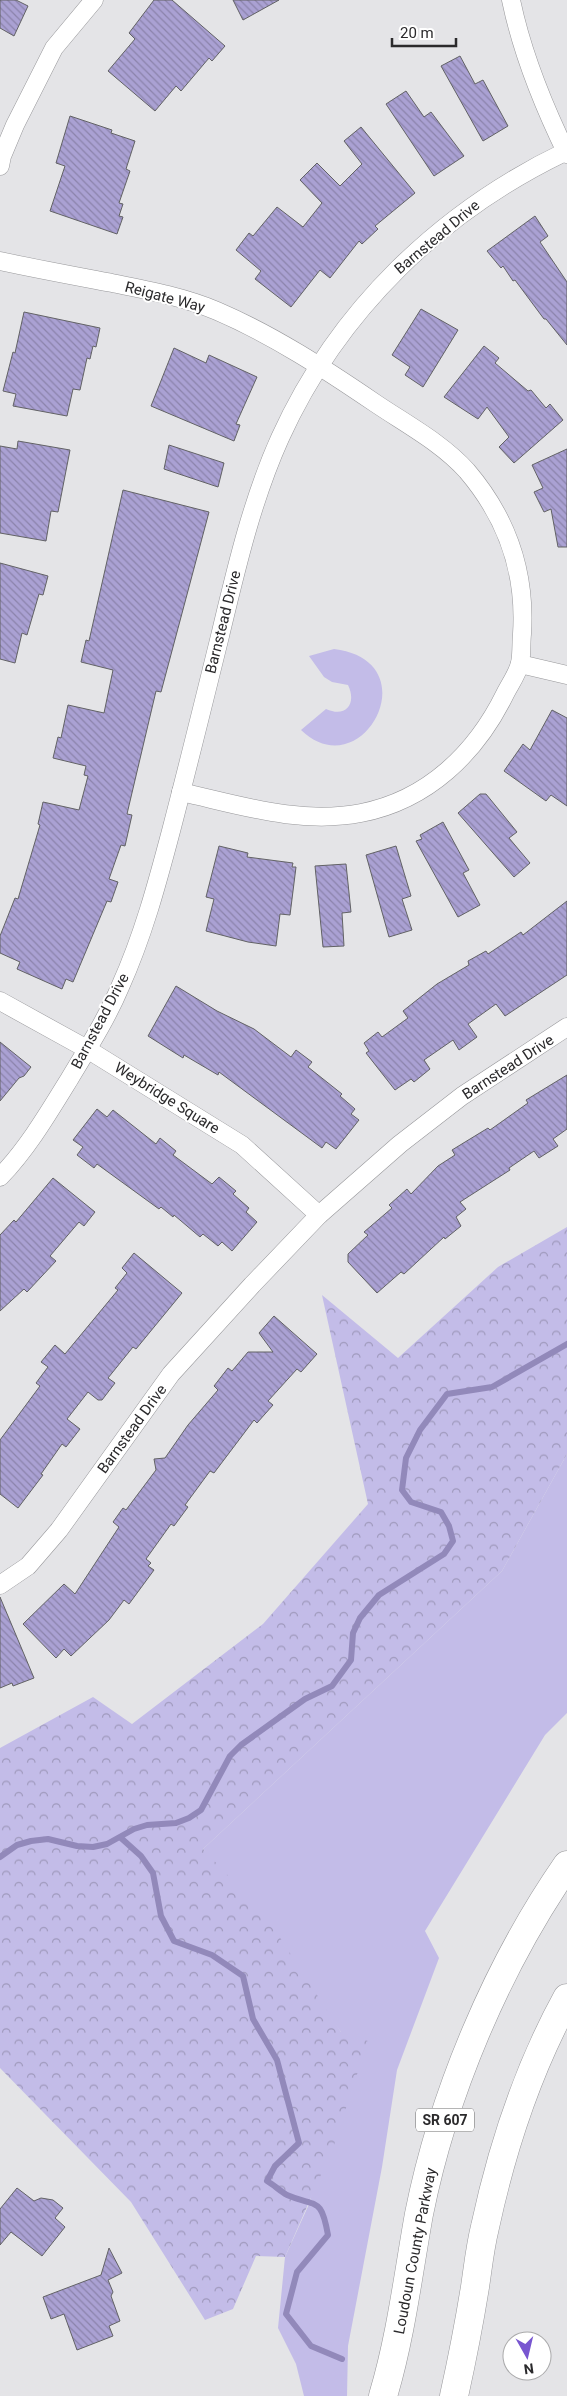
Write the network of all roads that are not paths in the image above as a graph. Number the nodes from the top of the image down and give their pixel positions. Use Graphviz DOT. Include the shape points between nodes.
graph roads {
  1 [pos="94,0"];
  2 [pos="511,0"];
  3 [pos="566,152"];
  4 [pos="0,166"];
  5 [pos="0,261"];
  6 [pos="318,365"];
  7 [pos="520,664"];
  8 [pos="567,676"];
  9 [pos="181,792"];
  10 [pos="0,1001"];
  11 [pos="567,1028"];
  12 [pos="88,1049"];
  13 [pos="0,1177"];
  14 [pos="319,1214"];
  15 [pos="0,1585"];
  16 [pos="567,1865"];
  17 [pos="567,1998"];
  18 [pos="383,2396"];
  19 [pos="454,2396"];
  1 -- 4 [label="street" via="54,48 15,125"];
  2 -- 3 [label="street" via="518,33 534,78"];
  3 -- 6 [label="street, Barnstead Drive" via="514,178 419,248 381,285"];
  5 -- 6 [label="street, Reigate Way" via="155,292 216,311"];
  6 -- 7 [label="street, Reigate Way" via="440,447 465,470 490,502 511,545 521,582"];
  6 -- 9 [label="street, Barnstead Drive" via="280,438 252,513"];
  7 -- 8 [label="street"];
  7 -- 9 [label="street" via="488,726 460,761 427,786 398,802 362,813 323,818 284,815"];
  9 -- 12 [label="street, Barnstead Drive" via="148,916 120,989"];
  10 -- 12 [label="street, Weybridge Square"];
  11 -- 14 [label="street, Barnstead Drive" via="462,1096"];
  12 -- 13 [label="street, Barnstead Drive" via="46,1116"];
  12 -- 14 [label="street, Weybridge Square" via="242,1145"];
  14 -- 15 [label="street, Barnstead Drive" via="171,1374 59,1530 28,1566"];
  16 -- 18 [label="main road, Loudoun County Parkway / SR 607" via="506,1968 449,2106 419,2214 408,2286"];
  17 -- 19 [label="main road" via="526,2088 507,2142 484,2229"];
}
